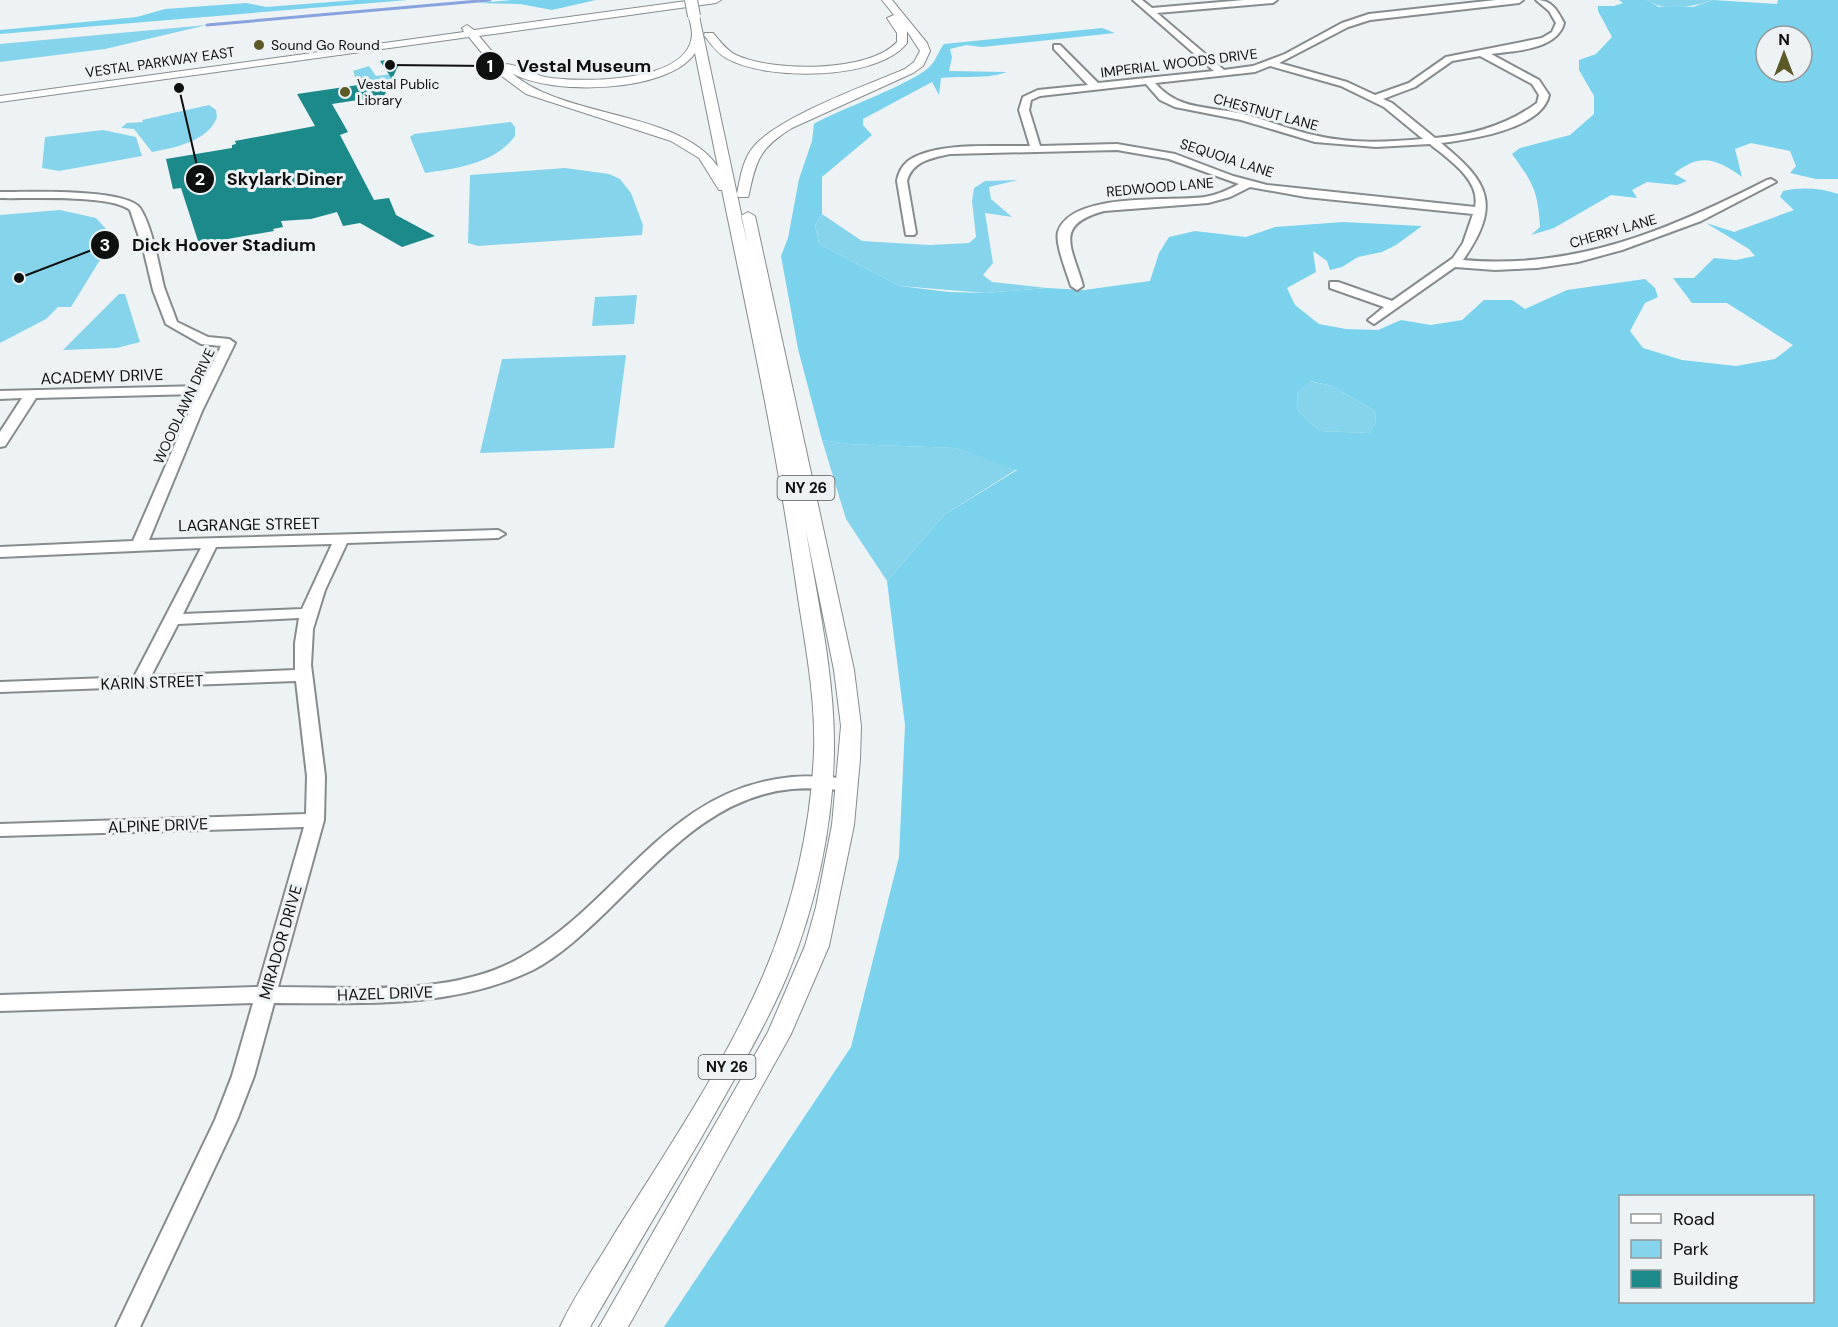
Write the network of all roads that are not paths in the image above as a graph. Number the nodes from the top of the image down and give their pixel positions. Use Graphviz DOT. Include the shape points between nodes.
graph roads {
  1 [pos="671,0"];
  2 [pos="691,0"];
  3 [pos="702,0"];
  4 [pos="716,0"];
  5 [pos="878,0"];
  6 [pos="887,0"];
  7 [pos="1137,0"];
  8 [pos="1272,0"];
  9 [pos="1519,0"];
  10 [pos="1540,0"];
  11 [pos="1150,11"];
  12 [pos="700,15"];
  13 [pos="533,24"];
  14 [pos="474,30"];
  15 [pos="703,34"];
  16 [pos="413,41"];
  17 [pos="479,45"];
  18 [pos="497,47"];
  19 [pos="1057,47"];
  20 [pos="1479,52"];
  21 [pos="1272,64"];
  22 [pos="1222,73"];
  23 [pos="1148,81"];
  24 [pos="1095,86"];
  25 [pos="0,93"];
  26 [pos="1375,98"];
  27 [pos="0,99"];
  28 [pos="726,114"];
  29 [pos="1433,141"];
  30 [pos="1036,148"];
  31 [pos="736,160"];
  32 [pos="1771,182"];
  33 [pos="1248,183"];
  34 [pos="0,195"];
  35 [pos="737,196"];
  36 [pos="1480,211"];
  37 [pos="910,233"];
  38 [pos="1454,263"];
  39 [pos="1334,285"];
  40 [pos="1077,286"];
  41 [pos="1394,306"];
  42 [pos="1374,320"];
  43 [pos="206,390"];
  44 [pos="0,395"];
  45 [pos="32,395"];
  46 [pos="0,443"];
  47 [pos="498,534"];
  48 [pos="341,540"];
  49 [pos="211,543"];
  50 [pos="139,545"];
  51 [pos="0,552"];
  52 [pos="310,613"];
  53 [pos="171,619"];
  54 [pos="305,675"];
  55 [pos="139,682"];
  56 [pos="0,687"];
  57 [pos="821,783"];
  58 [pos="847,784"];
  59 [pos="315,820"];
  60 [pos="0,830"];
  61 [pos="265,995"];
  62 [pos="0,1003"];
  63 [pos="128,1327"];
  64 [pos="574,1327"];
  65 [pos="613,1327"];
  1 -- 14 [label="main road, VESTAL PARKWAY EAST"];
  2 -- 12 [label="main road, NY 26, bridge"];
  3 -- 12 [label="main road, NY 26"];
  4 -- 13 [label="main road, VESTAL PARKWAY EAST"];
  5 -- 15 [label="main road" via="900,28 902,42 880,58 856,64 806,70 760,66 727,54"];
  6 -- 35 [label="main road" via="922,43 925,51 920,64 770,136 750,159"];
  7 -- 11 [label="street"];
  8 -- 11 [label="street"];
  9 -- 21 [label="street, IMPERIAL WOODS DRIVE" via="1369,17 1345,25"];
  10 -- 20 [label="street" via="1557,15 1560,23 1555,34 1528,44"];
  11 -- 22 [label="street"];
  12 -- 15 [label="main road, NY 26"];
  13 -- 14 [label="main road, VESTAL PARKWAY EAST"];
  13 -- 18 [label="main road" via="506,32"];
  14 -- 16 [label="main road, VESTAL PARKWAY EAST"];
  14 -- 17 [label="main road"];
  14 -- 18 [label="main road"];
  14 -- 25 [label="main road, VESTAL PARKWAY EAST"];
  15 -- 18 [label="main road" via="688,57 674,67 610,82 531,77 511,69"];
  15 -- 28 [label="main road, NY 26"];
  15 -- 35 [label="main road, NY 26"];
  16 -- 17 [label="main road" via="461,40"];
  16 -- 27 [label="main road, VESTAL PARKWAY EAST"];
  17 -- 35 [label="main road" via="530,93 675,138 704,156"];
  19 -- 24 [label="street"];
  20 -- 26 [label="street" via="1449,59 1418,82"];
  20 -- 29 [label="street, CHESTNUT LANE" via="1536,82 1544,95 1542,104 1496,128"];
  21 -- 22 [label="street, IMPERIAL WOODS DRIVE"];
  21 -- 26 [label="street" via="1338,82"];
  22 -- 23 [label="street, IMPERIAL WOODS DRIVE"];
  23 -- 24 [label="street, IMPERIAL WOODS DRIVE"];
  23 -- 29 [label="street, CHESTNUT LANE" via="1170,102 1247,118 1298,135 1354,144"];
  24 -- 30 [label="street, IMPERIAL WOODS DRIVE" via="1033,95 1024,102"];
  26 -- 29 [label="street"];
  29 -- 36 [label="street" via="1474,180 1482,201"];
  30 -- 33 [label="street, SEQUOIA LANE" via="1132,149 1171,156"];
  30 -- 37 [label="street, SEQUOIA LANE" via="950,151 912,163 902,181"];
  31 -- 35 [label="main road, NY 26"];
  32 -- 38 [label="street, CHERRY LANE" via="1687,223 1582,256 1505,268"];
  33 -- 36 [label="street, SEQUOIA LANE" via="1306,194"];
  33 -- 40 [label="street, REDWOOD LANE" via="1228,195 1203,201 1110,206 1079,216 1067,224 1064,233"];
  34 -- 43 [label="street, WOODLAWN DRIVE" via="90,196 128,203 135,209 172,324 205,341 229,343"];
  35 -- 57 [label="main road, NY 26" via="816,646 825,723"];
  35 -- 58 [label="main road, NY 26" via="844,670 851,726"];
  36 -- 38 [label="street" via="1469,243"];
  38 -- 41 [label="street"];
  39 -- 41 [label="street"];
  41 -- 42 [label="street"];
  43 -- 45 [label="street, ACADEMY DRIVE"];
  43 -- 50 [label="street, WOODLAWN DRIVE"];
  44 -- 45 [label="street, ACADEMY DRIVE"];
  45 -- 46 [label="street"];
  47 -- 48 [label="street, LAGRANGE STREET"];
  48 -- 49 [label="street, LAGRANGE STREET"];
  48 -- 52 [label="street, MIRADOR DRIVE" via="321,577"];
  49 -- 50 [label="street, LAGRANGE STREET"];
  49 -- 53 [label="street"];
  50 -- 51 [label="street, LAGRANGE STREET"];
  52 -- 53 [label="street"];
  52 -- 54 [label="street, MIRADOR DRIVE" via="303,642"];
  53 -- 55 [label="street"];
  54 -- 55 [label="street, KARIN STREET"];
  54 -- 59 [label="street, MIRADOR DRIVE" via="319,795"];
  55 -- 56 [label="street, KARIN STREET"];
  57 -- 58 [label="street, HAZEL DRIVE"];
  57 -- 61 [label="street, HAZEL DRIVE" via="792,783 755,791 698,815 575,930 507,974 431,992"];
  57 -- 64 [label="main road, NY 26" via="800,904 772,982 705,1106"];
  58 -- 65 [label="main road, NY 26" via="828,907 801,988 735,1115"];
  59 -- 60 [label="street, ALPINE DRIVE"];
  59 -- 61 [label="street, MIRADOR DRIVE"];
  61 -- 62 [label="street, HAZEL DRIVE"];
  61 -- 63 [label="street, MIRADOR DRIVE" via="243,1076 226,1120"];
}
